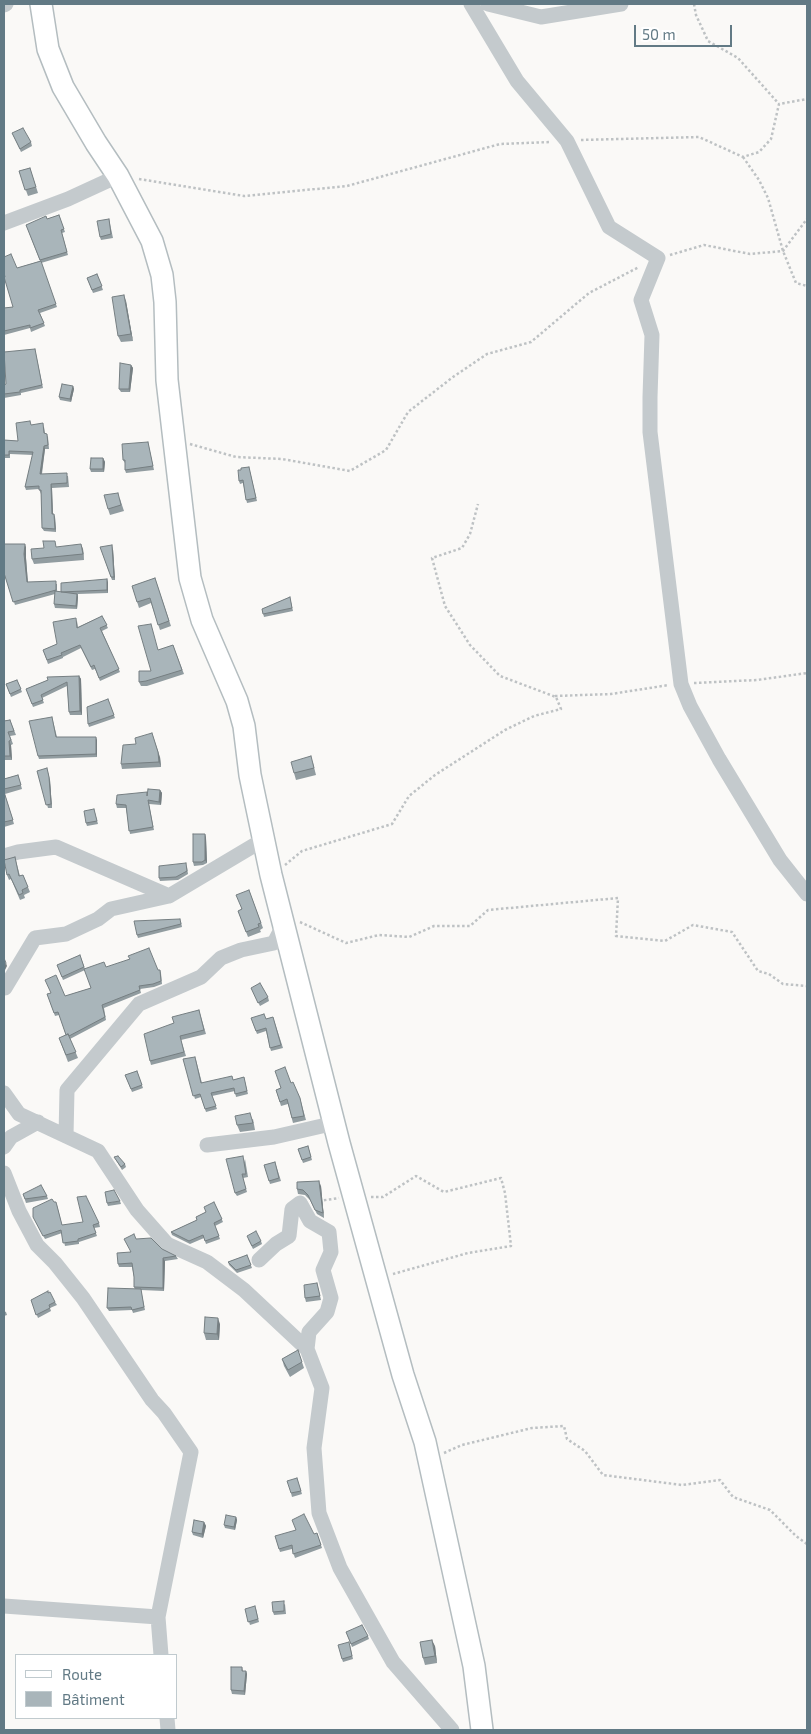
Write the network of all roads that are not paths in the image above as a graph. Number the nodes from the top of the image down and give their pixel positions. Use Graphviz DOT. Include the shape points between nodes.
graph roads {
  1 [pos="41,4"];
  2 [pos="471,4"];
  3 [pos="488,4"];
  4 [pos="621,4"];
  5 [pos="118,176"];
  6 [pos="4,223"];
  7 [pos="263,840"];
  8 [pos="4,856"];
  9 [pos="807,894"];
  10 [pos="169,896"];
  11 [pos="284,924"];
  12 [pos="4,988"];
  13 [pos="4,1093"];
  14 [pos="38,1122"];
  15 [pos="335,1123"];
  16 [pos="66,1136"];
  17 [pos="207,1145"];
  18 [pos="4,1147"];
  19 [pos="4,1173"];
  20 [pos="19,1211"];
  21 [pos="4,1213"];
  22 [pos="258,1260"];
  23 [pos="307,1349"];
  24 [pos="4,1606"];
  25 [pos="158,1617"];
  26 [pos="161,1654"];
  27 [pos="452,1730"];
  28 [pos="482,1730"];
  1 -- 5 [label="main road" via="48,49 64,87"];
  2 -- 9 [label="street" via="517,81 567,141 608,227 658,258 640,300 652,335 650,432 681,684 719,759 780,860"];
  3 -- 4 [label="street" via="541,17"];
  5 -- 6 [label="street"];
  5 -- 7 [label="main road" via="152,241 162,275 167,380 190,578 202,620 237,701 244,726"];
  7 -- 10 [label="street"];
  7 -- 11 [label="main road"];
  8 -- 10 [label="street" via="56,847"];
  10 -- 12 [label="street" via="111,909 66,934 35,938"];
  11 -- 15 [label="main road"];
  11 -- 16 [label="street" via="274,943 222,958 201,977 139,1004 67,1090"];
  13 -- 14 [label="street" via="19,1114"];
  14 -- 16 [label="street"];
  14 -- 18 [label="street" via="11,1137"];
  15 -- 17 [label="street" via="274,1137"];
  15 -- 28 [label="main road" via="402,1374 425,1442 474,1666"];
  16 -- 23 [label="street" via="98,1152 137,1210 167,1244 207,1262 244,1290"];
  19 -- 20 [label="street"];
  20 -- 21 [label="street"];
  20 -- 25 [label="street" via="37,1245 82,1298 191,1452"];
  22 -- 23 [label="street" via="289,1236 292,1209 300,1203 310,1222 329,1232 331,1252 323,1270 331,1298 327,1312 308,1332"];
  23 -- 27 [label="street" via="322,1388 314,1448 322,1522 340,1568 393,1662"];
  24 -- 25 [label="street"];
  25 -- 26 [label="street"];
}
